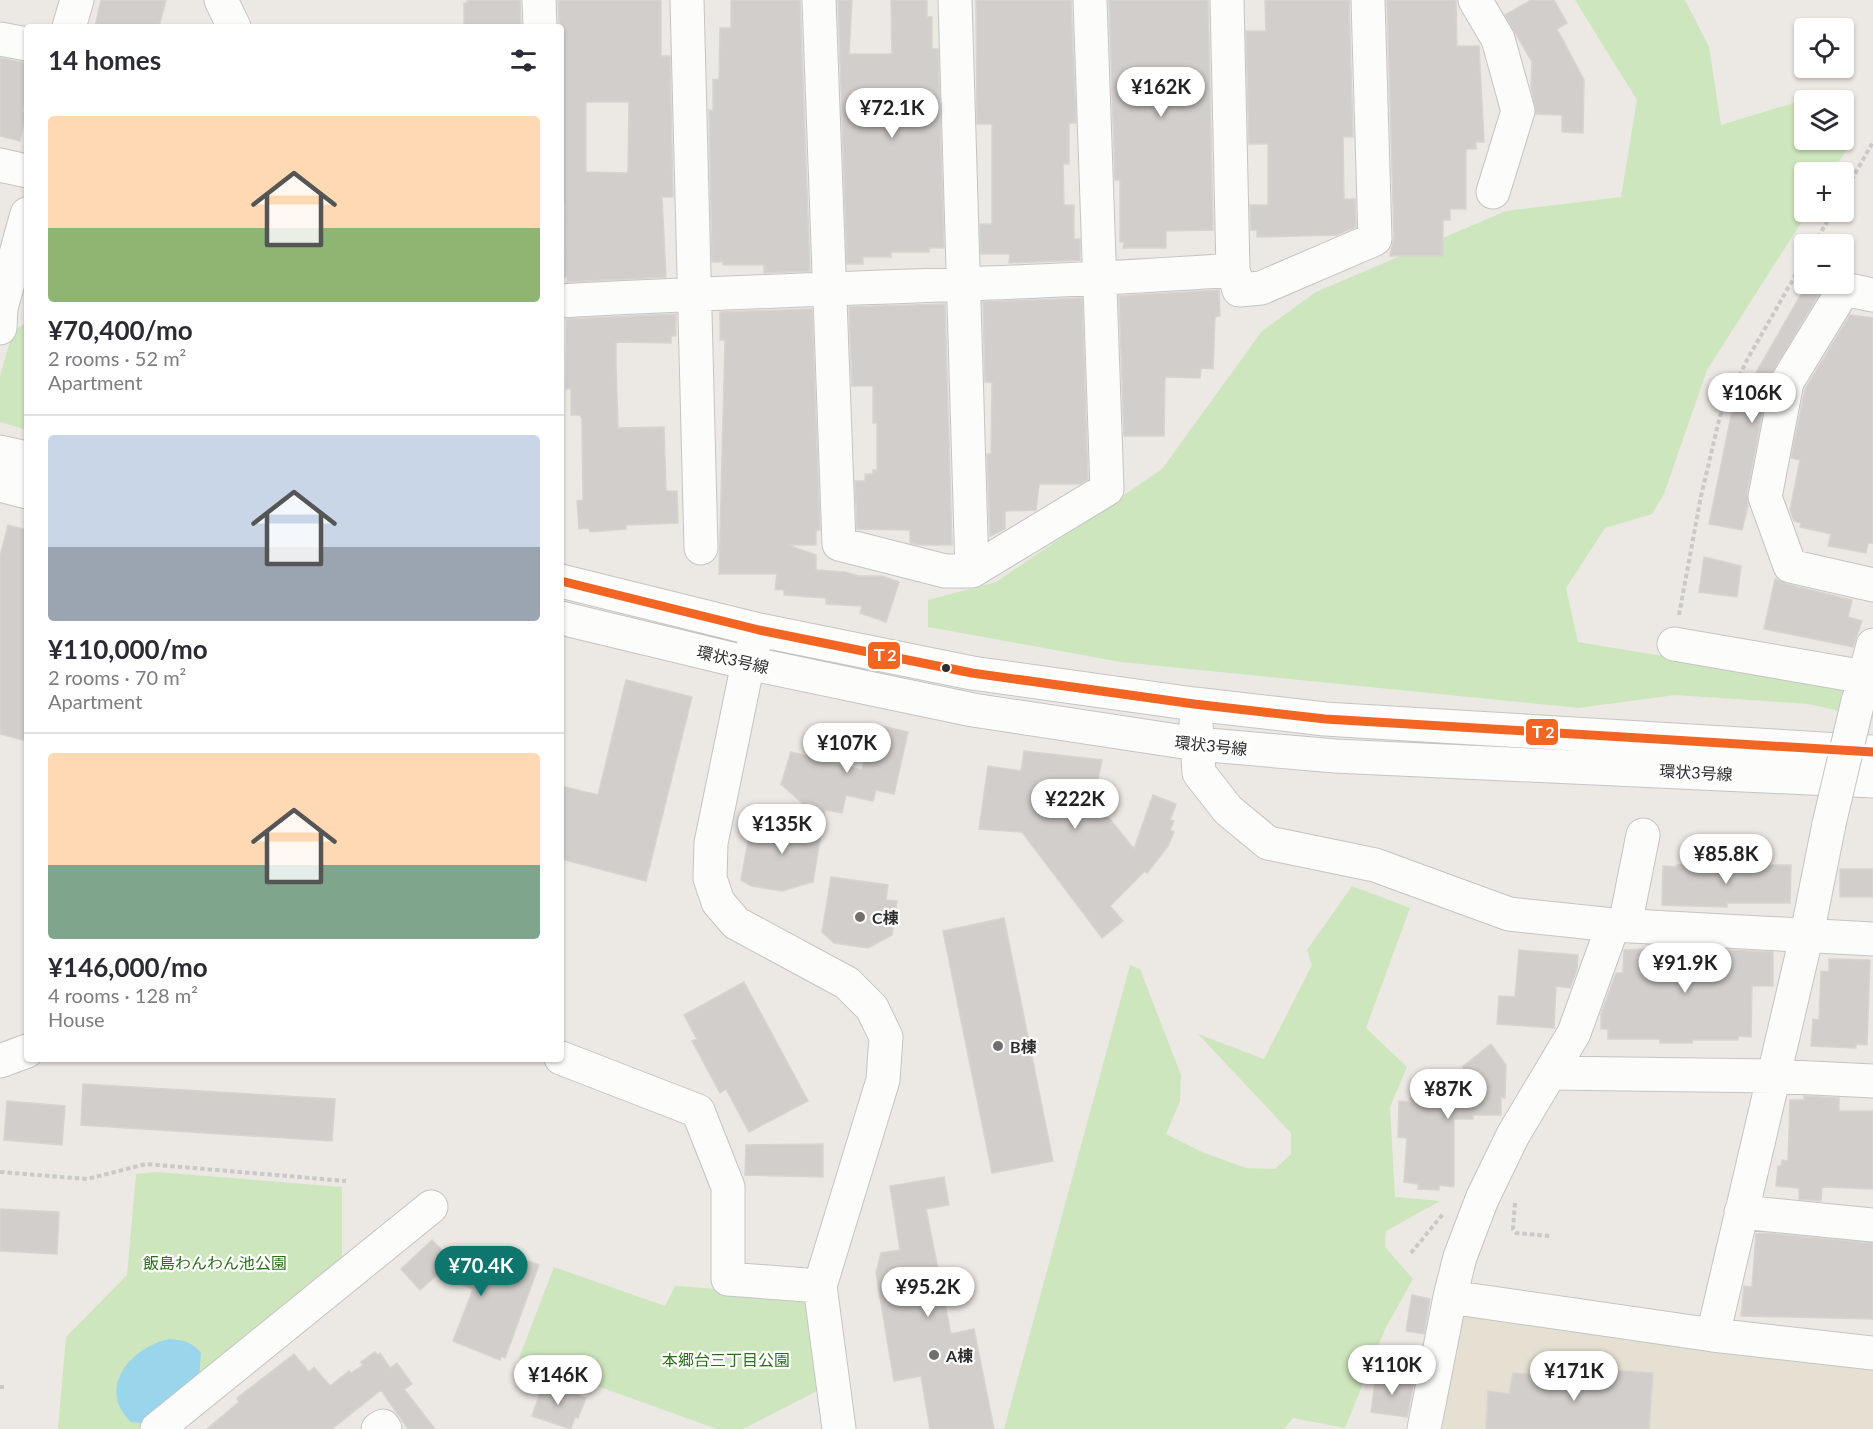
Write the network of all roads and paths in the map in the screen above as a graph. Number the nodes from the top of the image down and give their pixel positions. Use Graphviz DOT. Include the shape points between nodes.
graph roads {
  1 [pos="77,0"];
  2 [pos="221,0"];
  3 [pos="539,0"];
  4 [pos="687,0"];
  5 [pos="819,0"];
  6 [pos="955,0"];
  7 [pos="1090,0"];
  8 [pos="1227,0"];
  9 [pos="1368,0"];
  10 [pos="1474,0"];
  11 [pos="70,24"];
  12 [pos="233,24"];
  13 [pos="540,24"];
  14 [pos="0,39"];
  15 [pos="24,43"];
  16 [pos="1873,142"];
  17 [pos="0,165"];
  18 [pos="24,170"];
  19 [pos="1854,175"];
  20 [pos="1493,192"];
  21 [pos="24,229"];
  22 [pos="1233,270"];
  23 [pos="1794,278"];
  24 [pos="1098,280"];
  25 [pos="964,285"];
  26 [pos="830,289"];
  27 [pos="695,293"];
  28 [pos="1873,295"];
  29 [pos="564,301"];
  30 [pos="7,314"];
  31 [pos="0,452"];
  32 [pos="24,457"];
  33 [pos="0,485"];
  34 [pos="24,491"];
  35 [pos="701,548"];
  36 [pos="972,571"];
  37 [pos="564,582"];
  38 [pos="1873,585"];
  39 [pos="564,619"];
  40 [pos="759,630"];
  41 [pos="1674,644"];
  42 [pos="1873,645"];
  43 [pos="748,663"];
  44 [pos="1861,689"];
  45 [pos="1194,704"];
  46 [pos="1197,744"];
  47 [pos="1873,752"];
  48 [pos="1873,781"];
  49 [pos="1643,835"];
  50 [pos="1619,925"];
  51 [pos="1807,934"];
  52 [pos="1873,939"];
  53 [pos="24,1053"];
  54 [pos="564,1059"];
  55 [pos="0,1061"];
  56 [pos="1551,1073"];
  57 [pos="1773,1076"];
  58 [pos="1873,1081"];
  59 [pos="0,1172"];
  60 [pos="346,1180"];
  61 [pos="431,1207"];
  62 [pos="1741,1212"];
  63 [pos="1873,1225"];
  64 [pos="1516,1233"];
  65 [pos="1550,1236"];
  66 [pos="820,1286"];
  67 [pos="1450,1297"];
  68 [pos="1713,1335"];
  69 [pos="1873,1353"];
  70 [pos="157,1429"];
  71 [pos="378,1429"];
  72 [pos="386,1429"];
  73 [pos="839,1429"];
  74 [pos="1424,1429"];
  1 -- 11 [label="street"];
  2 -- 12 [label="street"];
  3 -- 13 [label="street"];
  4 -- 27 [label="street"];
  5 -- 26 [label="street"];
  6 -- 25 [label="street"];
  7 -- 24 [label="street"];
  8 -- 22 [label="street"];
  9 -- 22 [label="street" via="1375,239 1261,288 1239,290"];
  10 -- 20 [label="street" via="1498,39 1518,111"];
  14 -- 15 [label="street"];
  16 -- 19 [label="path"];
  17 -- 18 [label="street"];
  21 -- 30 [label="street"];
  22 -- 24 [label="street"];
  23 -- 41 [label="path" via="1720,416"];
  24 -- 25 [label="street"];
  24 -- 36 [label="street" via="1107,489"];
  25 -- 26 [label="street"];
  25 -- 36 [label="street"];
  26 -- 27 [label="street"];
  26 -- 36 [label="street" via="839,544 945,571"];
  27 -- 29 [label="street"];
  27 -- 35 [label="street"];
  28 -- 38 [label="street" via="1844,289 1787,382 1765,497 1790,566"];
  31 -- 32 [label="street"];
  33 -- 34 [label="street"];
  37 -- 40 [label="street, 環状3号線"];
  39 -- 43 [label="street, 環状3号線"];
  40 -- 43 [label="street"];
  40 -- 45 [label="street, 環状3号線" via="972,673"];
  41 -- 44 [label="street"];
  42 -- 44 [label="street"];
  43 -- 46 [label="street, 環状3号線" via="973,710"];
  43 -- 66 [label="street" via="711,843 710,878 718,902 736,923 848,983 872,1008 886,1037 883,1080"];
  44 -- 51 [label="street, bridge"];
  45 -- 46 [label="street"];
  45 -- 47 [label="street, 環状3号線" via="1325,719"];
  46 -- 48 [label="street, 環状3号線" via="1335,756"];
  46 -- 50 [label="street" via="1200,773 1228,810 1268,843 1375,865 1509,914"];
  49 -- 50 [label="street"];
  50 -- 51 [label="street"];
  50 -- 56 [label="street" via="1574,1033"];
  51 -- 52 [label="street"];
  51 -- 57 [label="street"];
  53 -- 55 [label="street"];
  54 -- 66 [label="street" via="698,1111 728,1187 728,1279"];
  56 -- 57 [label="street"];
  56 -- 67 [label="street" via="1513,1135 1482,1199"];
  57 -- 58 [label="street"];
  57 -- 62 [label="street"];
  59 -- 60 [label="path" via="87,1179 146,1164"];
  61 -- 70 [label="street"];
  62 -- 63 [label="street"];
  62 -- 68 [label="street"];
  64 -- 65 [label="path"];
  66 -- 73 [label="street"];
  67 -- 68 [label="street"];
  67 -- 74 [label="street"];
  68 -- 69 [label="street"];
  71 -- 72 [label="street" via="382,1425"];
}
